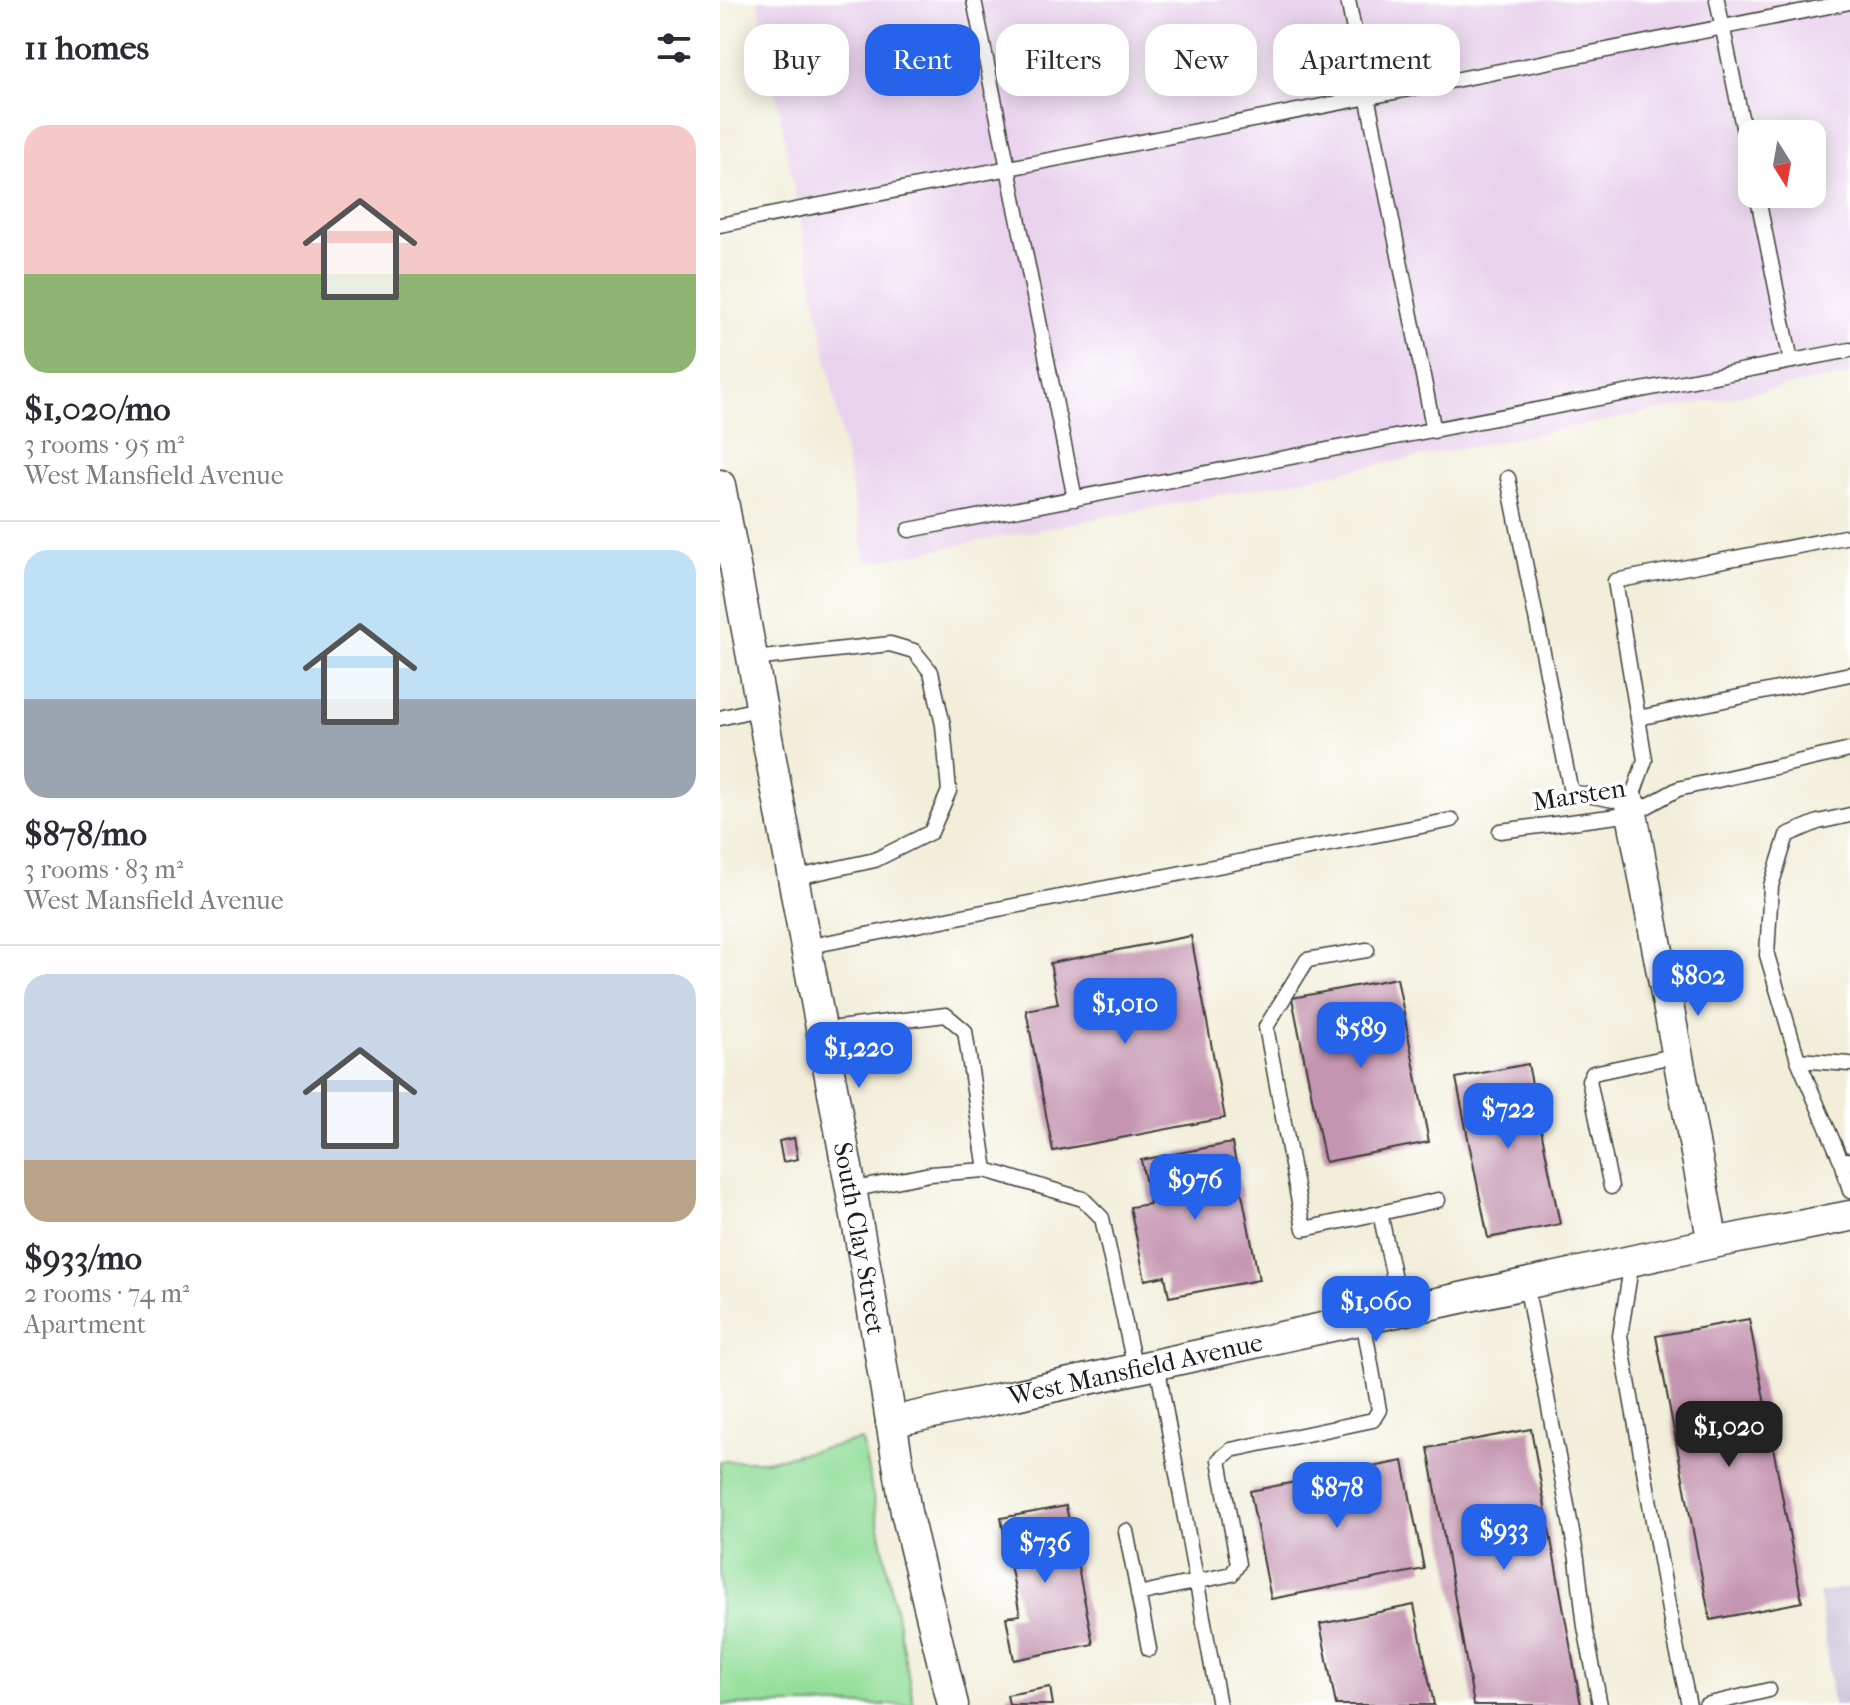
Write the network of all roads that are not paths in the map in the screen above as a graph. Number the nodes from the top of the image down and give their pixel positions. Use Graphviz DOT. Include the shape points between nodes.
graph roads {
  1 [pos="974,0"];
  2 [pos="1348,0"];
  3 [pos="1717,0"];
  4 [pos="1850,2"];
  5 [pos="1723,27"];
  6 [pos="1367,97"];
  7 [pos="1742,120"];
  8 [pos="1008,168"];
  9 [pos="1760,208"];
  10 [pos="720,225"];
  11 [pos="1850,350"];
  12 [pos="1791,361"];
  13 [pos="1434,431"];
  14 [pos="1508,478"];
  15 [pos="720,485"];
  16 [pos="1075,499"];
  17 [pos="909,530"];
  18 [pos="1850,536"];
  19 [pos="753,659"];
  20 [pos="1850,674"];
  21 [pos="761,708"];
  22 [pos="720,718"];
  23 [pos="1638,718"];
  24 [pos="1850,750"];
  25 [pos="1632,809"];
  26 [pos="1850,815"];
  27 [pos="1452,820"];
  28 [pos="1500,831"];
  29 [pos="793,878"];
  30 [pos="805,947"];
  31 [pos="1367,950"];
  32 [pos="821,1030"];
  33 [pos="1678,1055"];
  34 [pos="1798,1060"];
  35 [pos="1850,1064"];
  36 [pos="1847,1161"];
  37 [pos="986,1170"];
  38 [pos="1611,1187"];
  39 [pos="851,1190"];
  40 [pos="1850,1191"];
  41 [pos="1438,1200"];
  42 [pos="1380,1213"];
  43 [pos="1850,1216"];
  44 [pos="1713,1243"];
  45 [pos="1632,1261"];
  46 [pos="1526,1284"];
  47 [pos="1401,1311"];
  48 [pos="1363,1319"];
  49 [pos="1146,1366"];
  50 [pos="891,1422"];
  51 [pos="1126,1531"];
  52 [pos="1197,1581"];
  53 [pos="1138,1594"];
  54 [pos="1149,1649"];
  55 [pos="1769,1690"];
  56 [pos="953,1705"];
  57 [pos="1219,1705"];
  58 [pos="1600,1705"];
  59 [pos="1689,1705"];
  60 [pos="1706,1705"];
  1 -- 8 [label="lane"];
  2 -- 6 [label="lane"];
  3 -- 5 [label="lane"];
  4 -- 5 [label="lane"];
  5 -- 6 [label="lane"];
  5 -- 7 [label="lane"];
  6 -- 8 [label="lane"];
  6 -- 13 [label="lane"];
  8 -- 10 [label="lane"];
  8 -- 16 [label="lane"];
  9 -- 12 [label="lane"];
  11 -- 12 [label="lane"];
  12 -- 13 [label="lane"];
  13 -- 16 [label="lane"];
  14 -- 25 [label="lane" via="1571,792"];
  15 -- 19 [label="street, South Clay Street"];
  16 -- 17 [label="lane"];
  18 -- 23 [label="lane" via="1615,581"];
  19 -- 21 [label="street, South Clay Street"];
  19 -- 29 [label="lane" via="890,644 914,651 931,672 943,725 949,791 931,832 875,860"];
  20 -- 23 [label="lane"];
  21 -- 22 [label="lane"];
  21 -- 29 [label="street, South Clay Street"];
  23 -- 25 [label="lane" via="1645,760"];
  24 -- 25 [label="lane, Marsten" via="1678,789"];
  25 -- 28 [label="lane, Marsten"];
  25 -- 33 [label="street"];
  26 -- 34 [label="lane" via="1787,835 1771,886 1767,955"];
  27 -- 30 [label="lane"];
  29 -- 30 [label="street, South Clay Street"];
  30 -- 32 [label="street, South Clay Street"];
  31 -- 42 [label="lane" via="1307,960 1266,1027 1304,1229"];
  32 -- 37 [label="lane" via="946,1015 965,1031"];
  32 -- 39 [label="street, South Clay Street"];
  33 -- 38 [label="lane" via="1593,1073 1589,1080"];
  33 -- 44 [label="street"];
  34 -- 35 [label="lane"];
  34 -- 36 [label="lane"];
  36 -- 40 [label="lane"];
  37 -- 39 [label="lane" via="930,1174"];
  37 -- 49 [label="lane" via="1083,1199 1102,1218"];
  39 -- 50 [label="street, South Clay Street"];
  41 -- 42 [label="lane"];
  42 -- 47 [label="lane"];
  43 -- 44 [label="street, West Mansfield Avenue"];
  44 -- 45 [label="street, West Mansfield Avenue"];
  45 -- 46 [label="street, West Mansfield Avenue"];
  45 -- 59 [label="lane" via="1620,1336"];
  46 -- 47 [label="street, West Mansfield Avenue"];
  46 -- 58 [label="lane"];
  47 -- 48 [label="street, West Mansfield Avenue"];
  48 -- 49 [label="street, West Mansfield Avenue"];
  48 -- 52 [label="lane" via="1379,1410 1373,1420 1231,1450 1219,1460 1238,1564 1232,1574"];
  49 -- 50 [label="street, West Mansfield Avenue"];
  49 -- 52 [label="lane"];
  50 -- 56 [label="street, South Clay Street" via="906,1512"];
  51 -- 53 [label="lane"];
  52 -- 53 [label="lane"];
  52 -- 57 [label="lane"];
  53 -- 54 [label="lane"];
  55 -- 60 [label="lane"];
}
